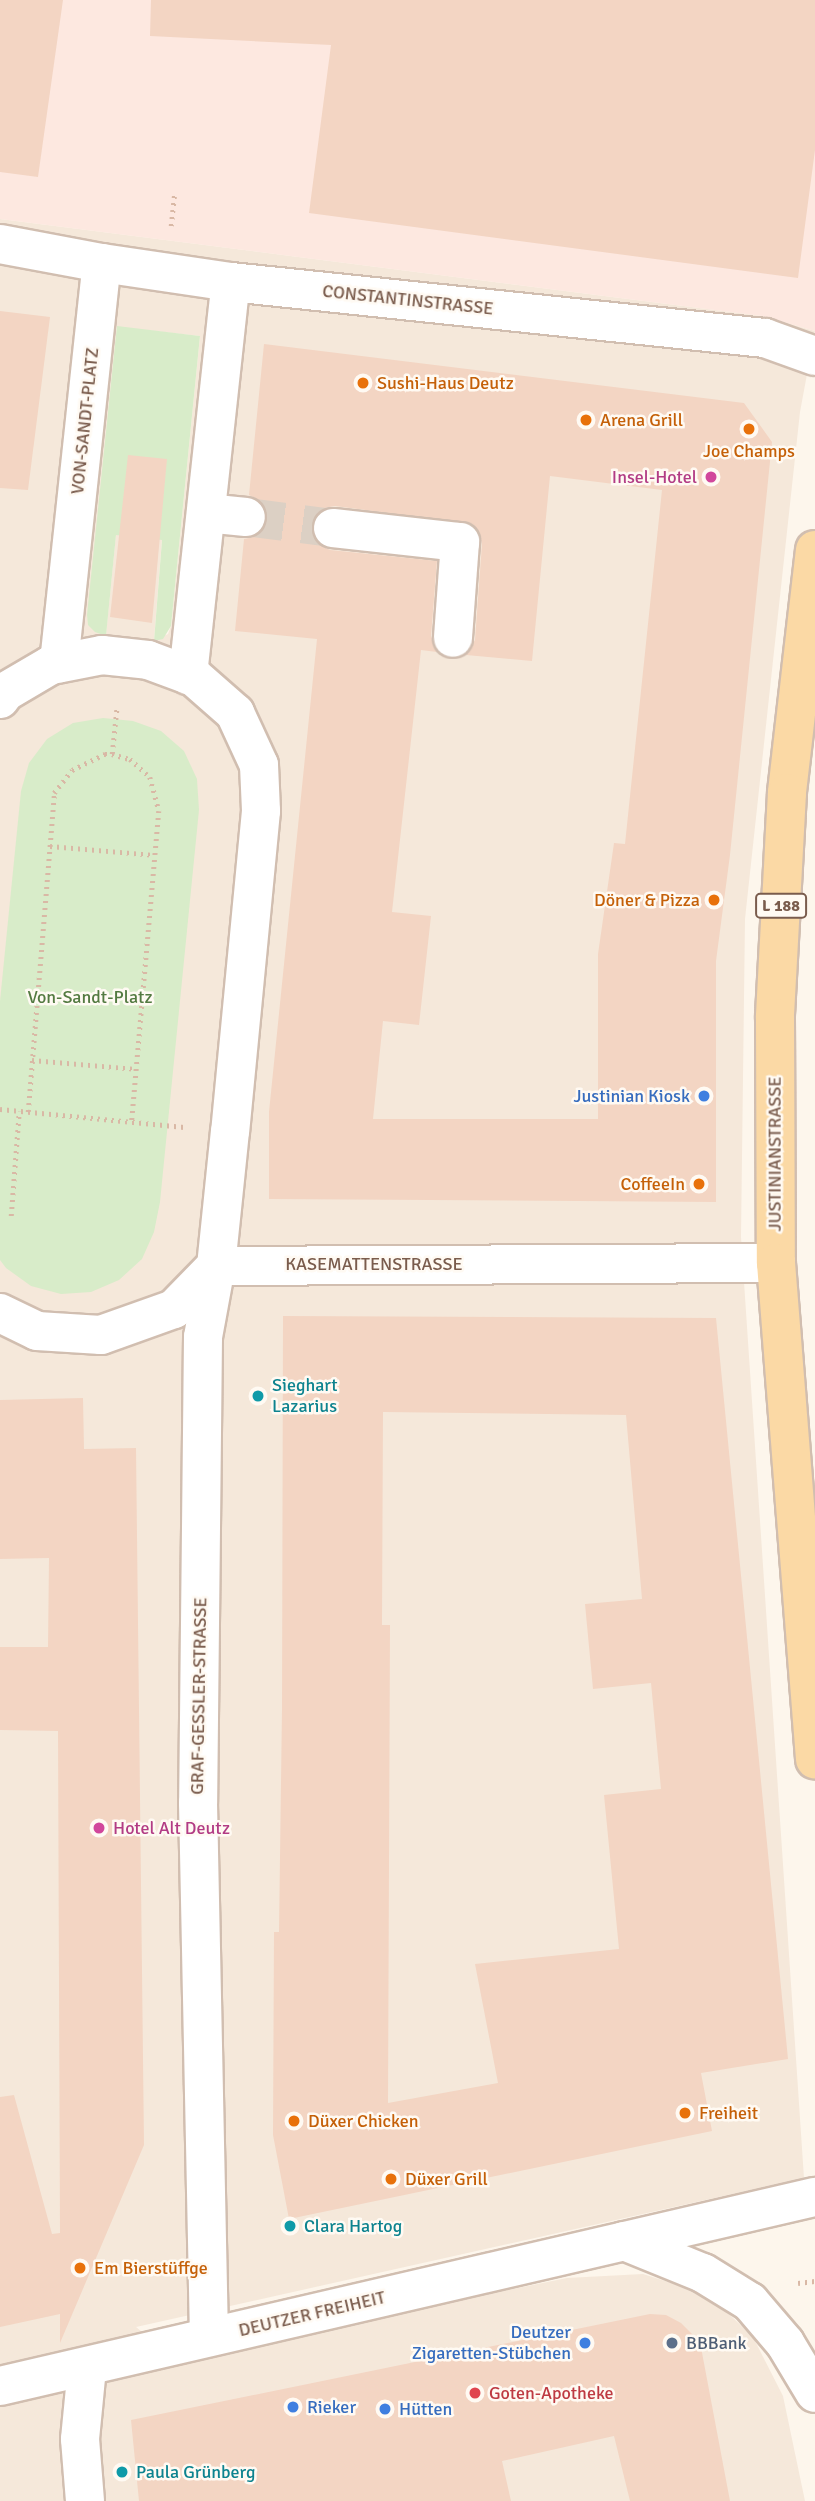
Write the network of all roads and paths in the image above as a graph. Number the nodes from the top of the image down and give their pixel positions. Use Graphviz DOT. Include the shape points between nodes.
graph roads {
  1 [pos="0,244"];
  2 [pos="102,263"];
  3 [pos="232,282"];
  4 [pos="815,356"];
  5 [pos="206,513"];
  6 [pos="246,517"];
  7 [pos="333,528"];
  8 [pos="815,550"];
  9 [pos="453,638"];
  10 [pos="59,663"];
  11 [pos="188,675"];
  12 [pos="0,699"];
  13 [pos="50,846"];
  14 [pos="154,855"];
  15 [pos="32,1060"];
  16 [pos="136,1069"];
  17 [pos="0,1109"];
  18 [pos="19,1111"];
  19 [pos="28,1112"];
  20 [pos="132,1122"];
  21 [pos="230,1131"];
  22 [pos="10,1216"];
  23 [pos="776,1263"];
  24 [pos="216,1266"];
  25 [pos="0,1313"];
  26 [pos="815,1759"];
  27 [pos="815,2197"];
  28 [pos="624,2241"];
  29 [pos="209,2337"];
  30 [pos="87,2368"];
  31 [pos="0,2386"];
  32 [pos="815,2393"];
  33 [pos="85,2501"];
  1 -- 2 [label="street, CONSTANTINSTRASSE"];
  2 -- 3 [label="street, CONSTANTINSTRASSE"];
  2 -- 10 [label="street, VON-SANDT-PLATZ"];
  3 -- 4 [label="street, CONSTANTINSTRASSE" via="765,338"];
  3 -- 5 [label="street"];
  5 -- 6 [label="street"];
  5 -- 11 [label="street"];
  7 -- 9 [label="street" via="460,542"];
  8 -- 23 [label="main road, JUSTINIANSTRASSE / L 188" via="788,793 776,1004"];
  10 -- 11 [label="street" via="121,657 148,660"];
  10 -- 12 [label="street"];
  11 -- 21 [label="street" via="235,713 259,765 261,811"];
  13 -- 14 [label="path"];
  13 -- 14 [label="path" via="54,793 72,770 113,754 131,759 150,777 159,811"];
  13 -- 15 [label="path"];
  14 -- 16 [label="path"];
  15 -- 16 [label="path"];
  15 -- 19 [label="path"];
  16 -- 20 [label="path"];
  17 -- 18 [label="path"];
  18 -- 19 [label="path"];
  18 -- 22 [label="path"];
  19 -- 20 [label="path"];
  20 -- 21 [label="path"];
  21 -- 24 [label="street"];
  23 -- 24 [label="street, KASEMATTENSTRASSE"];
  23 -- 26 [label="main road, JUSTINIANSTRASSE / L 188"];
  24 -- 25 [label="street" via="174,1309 101,1335 37,1331"];
  24 -- 29 [label="street, GRAF-GESSLER-STRASSE" via="203,1337 198,1791"];
  27 -- 28 [label="street, DEUTZER FREIHEIT"];
  28 -- 29 [label="street, DEUTZER FREIHEIT"];
  28 -- 32 [label="street" via="703,2273 750,2302 785,2343"];
  29 -- 30 [label="street, DEUTZER FREIHEIT"];
  30 -- 31 [label="street, DEUTZER FREIHEIT"];
  30 -- 33 [label="street" via="80,2439"];
}
